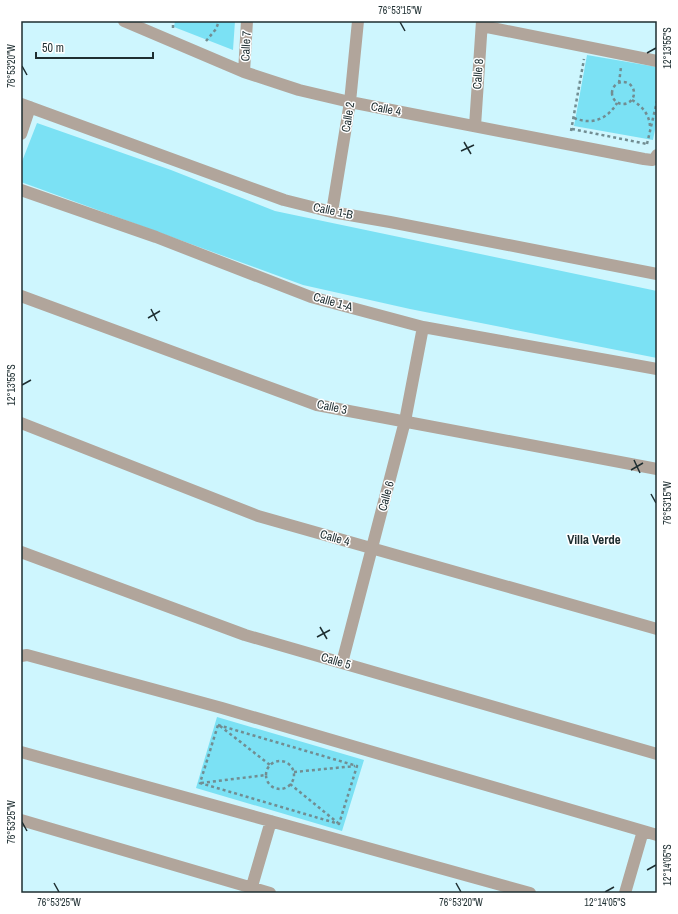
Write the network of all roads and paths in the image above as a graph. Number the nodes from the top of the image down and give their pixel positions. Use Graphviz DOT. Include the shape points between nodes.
graph roads {
  1 [pos="124,21"];
  2 [pos="219,21"];
  3 [pos="247,21"];
  4 [pos="358,21"];
  5 [pos="482,24"];
  6 [pos="206,42"];
  7 [pos="586,47"];
  8 [pos="657,61"];
  9 [pos="622,63"];
  10 [pos="244,72"];
  11 [pos="619,83"];
  12 [pos="632,100"];
  13 [pos="657,101"];
  14 [pos="350,102"];
  15 [pos="617,103"];
  16 [pos="26,106"];
  17 [pos="574,118"];
  18 [pos="475,126"];
  19 [pos="572,129"];
  20 [pos="650,130"];
  21 [pos="21,134"];
  22 [pos="569,144"];
  23 [pos="647,144"];
  24 [pos="657,155"];
  25 [pos="644,158"];
  26 [pos="21,190"];
  27 [pos="332,212"];
  28 [pos="657,274"];
  29 [pos="21,296"];
  30 [pos="423,327"];
  31 [pos="657,369"];
  32 [pos="405,421"];
  33 [pos="21,423"];
  34 [pos="657,469"];
  35 [pos="372,549"];
  36 [pos="21,552"];
  37 [pos="657,629"];
  38 [pos="21,656"];
  39 [pos="342,663"];
  40 [pos="222,708"];
  41 [pos="218,724"];
  42 [pos="362,749"];
  43 [pos="21,752"];
  44 [pos="657,754"];
  45 [pos="270,765"];
  46 [pos="357,766"];
  47 [pos="294,772"];
  48 [pos="266,775"];
  49 [pos="200,783"];
  50 [pos="290,784"];
  51 [pos="194,799"];
  52 [pos="21,820"];
  53 [pos="271,821"];
  54 [pos="339,824"];
  55 [pos="643,831"];
  56 [pos="657,835"];
  57 [pos="251,890"];
  58 [pos="270,893"];
  59 [pos="530,893"];
  60 [pos="625,893"];
  1 -- 10 [label="street, Calle 4"];
  2 -- 6 [label="path"];
  3 -- 10 [label="street, Calle 7"];
  4 -- 14 [label="street, Calle 2"];
  5 -- 7 [label="street"];
  5 -- 18 [label="street, Calle 8"];
  7 -- 8 [label="street"];
  7 -- 17 [label="path"];
  9 -- 11 [label="path"];
  10 -- 14 [label="street, Calle 4" via="299,90"];
  11 -- 12 [label="path" via="624,82 633,88"];
  11 -- 15 [label="path" via="615,85 611,94"];
  12 -- 15 [label="path" via="626,104"];
  12 -- 20 [label="path" via="646,112"];
  13 -- 20 [label="path"];
  14 -- 18 [label="street, Calle 4"];
  14 -- 27 [label="street, Calle 2"];
  15 -- 17 [label="path" via="609,113 598,120"];
  16 -- 21 [label="street"];
  16 -- 27 [label="street, Calle 1-B" via="284,200"];
  17 -- 19 [label="path"];
  18 -- 22 [label="street, Calle 4"];
  19 -- 22 [label="path"];
  19 -- 23 [label="path"];
  20 -- 23 [label="path"];
  22 -- 25 [label="street, Calle 4"];
  23 -- 25 [label="path"];
  24 -- 25 [label="street, Calle 4" via="652,160"];
  26 -- 30 [label="street, Calle 1-A" via="156,237 311,296"];
  27 -- 28 [label="street, Calle 1-B"];
  29 -- 32 [label="street, Calle 3" via="317,405"];
  30 -- 31 [label="street, Calle 1-A"];
  30 -- 32 [label="street, Calle 6"];
  32 -- 34 [label="street, Calle 3"];
  32 -- 35 [label="street, Calle 6"];
  33 -- 35 [label="street, Calle 4" via="258,516"];
  35 -- 37 [label="street, Calle 4"];
  35 -- 39 [label="street, Calle 6"];
  36 -- 39 [label="street, Calle 5" via="245,634"];
  38 -- 40 [label="street" via="28,655"];
  39 -- 44 [label="street, Calle 5"];
  40 -- 41 [label="path"];
  40 -- 42 [label="street"];
  41 -- 45 [label="path"];
  41 -- 46 [label="path"];
  41 -- 49 [label="path"];
  42 -- 46 [label="path"];
  42 -- 55 [label="street"];
  43 -- 51 [label="street"];
  45 -- 47 [label="path" via="285,762"];
  45 -- 48 [label="path"];
  46 -- 47 [label="path"];
  46 -- 54 [label="path"];
  47 -- 50 [label="path"];
  48 -- 49 [label="path"];
  48 -- 50 [label="path" via="270,785 275,788 286,788"];
  49 -- 51 [label="path"];
  49 -- 54 [label="path"];
  50 -- 54 [label="path"];
  51 -- 53 [label="street"];
  52 -- 57 [label="street"];
  53 -- 57 [label="street"];
  53 -- 59 [label="street"];
  55 -- 56 [label="street"];
  55 -- 60 [label="street"];
  57 -- 58 [label="street"];
}
